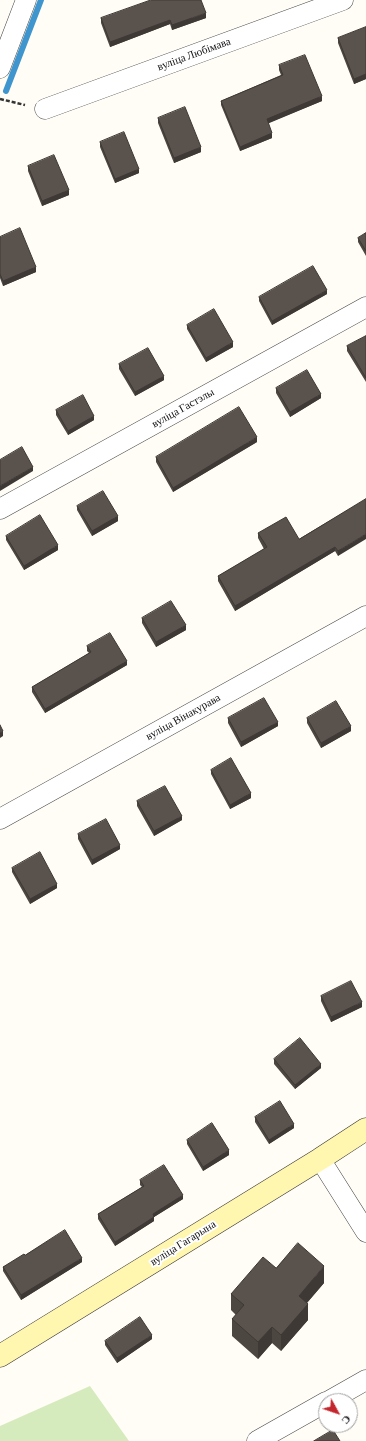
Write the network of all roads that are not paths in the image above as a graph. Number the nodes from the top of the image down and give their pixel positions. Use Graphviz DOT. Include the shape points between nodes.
graph roads {
  1 [pos="26,0"];
  2 [pos="343,0"];
  3 [pos="0,68"];
  4 [pos="45,108"];
  5 [pos="366,307"];
  6 [pos="0,509"];
  7 [pos="366,616"];
  8 [pos="0,819"];
  9 [pos="366,1129"];
  10 [pos="320,1159"];
  11 [pos="366,1232"];
  12 [pos="0,1356"];
  13 [pos="366,1380"];
  14 [pos="343,1393"];
  15 [pos="318,1407"];
  16 [pos="257,1441"];
  1 -- 3 [label="street"];
  2 -- 4 [label="street, вуліца Любімава"];
  5 -- 6 [label="street, вуліца Гастэлы"];
  7 -- 8 [label="street, вуліца Вінакурава"];
  9 -- 10 [label="street, вуліца Гагарына"];
  10 -- 11 [label="street"];
  10 -- 12 [label="street, вуліца Гагарына"];
  13 -- 14 [label="street"];
  15 -- 16 [label="street"];
}
